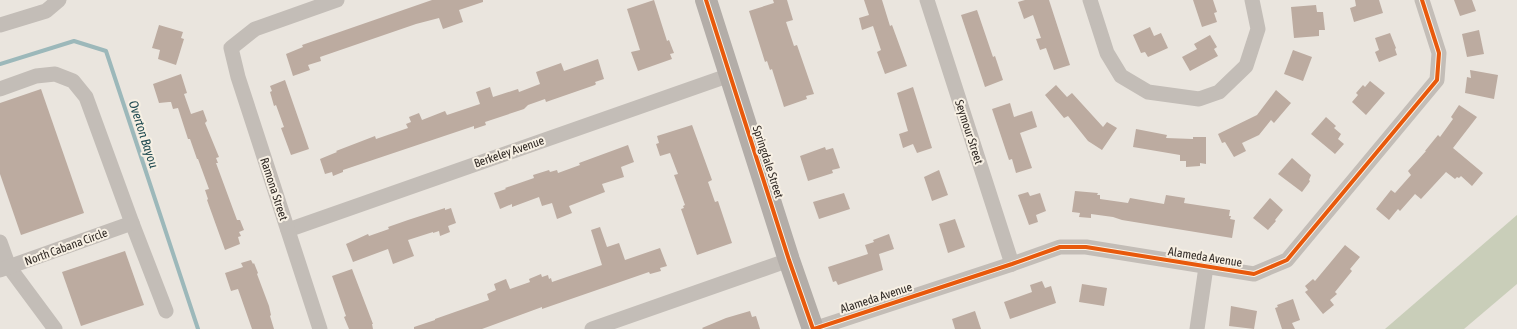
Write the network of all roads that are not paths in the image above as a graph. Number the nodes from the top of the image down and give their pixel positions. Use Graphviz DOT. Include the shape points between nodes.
graph roads {
  1 [pos="59,0"];
  2 [pos="337,0"];
  3 [pos="706,0"];
  4 [pos="927,0"];
  5 [pos="1090,0"];
  6 [pos="1252,0"];
  7 [pos="1422,0"];
  8 [pos="0,25"];
  9 [pos="730,75"];
  10 [pos="0,89"];
  11 [pos="132,223"];
  12 [pos="288,230"];
  13 [pos="0,242"];
  14 [pos="789,260"];
  15 [pos="1012,264"];
  16 [pos="1206,267"];
  17 [pos="5,269"];
  18 [pos="166,311"];
  19 [pos="55,329"];
  20 [pos="320,329"];
  21 [pos="592,329"];
  22 [pos="814,329"];
  23 [pos="1197,329"];
  1 -- 8 [label="street" via="46,11"];
  2 -- 12 [label="street, Ramona Street" via="255,29 232,48 238,78"];
  3 -- 9 [label="street, Springdale Street"];
  4 -- 15 [label="street, Seymour Street"];
  5 -- 6 [label="street" via="1107,53 1121,76 1148,92 1199,99 1219,92 1246,66 1258,29"];
  7 -- 16 [label="street, Alameda Avenue" via="1439,53 1437,80 1287,260 1254,274"];
  9 -- 12 [label="street, Berkeley Avenue"];
  9 -- 14 [label="street, Springdale Street"];
  10 -- 11 [label="street" via="36,76 54,74 74,81 86,97"];
  11 -- 17 [label="street, North Cabana Circle"];
  11 -- 18 [label="street"];
  12 -- 20 [label="street, Ramona Street"];
  13 -- 17 [label="street"];
  14 -- 21 [label="street"];
  14 -- 22 [label="street, Springdale Street"];
  15 -- 16 [label="street, Alameda Avenue" via="1060,247 1080,247"];
  15 -- 22 [label="street, Alameda Avenue"];
  16 -- 23 [label="street"];
  17 -- 19 [label="street"];
}
